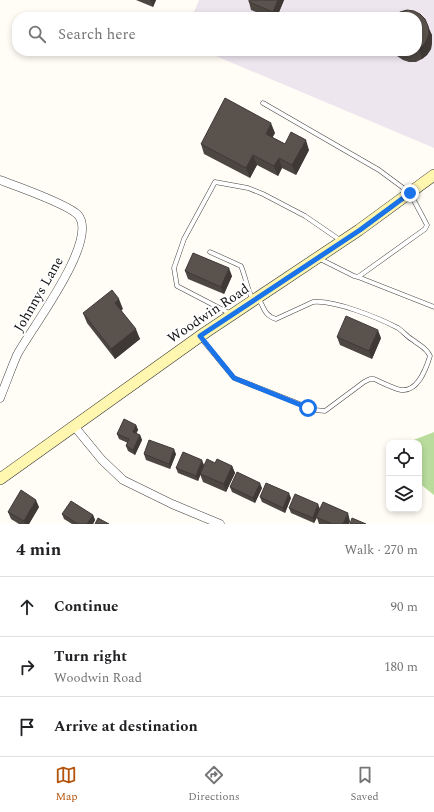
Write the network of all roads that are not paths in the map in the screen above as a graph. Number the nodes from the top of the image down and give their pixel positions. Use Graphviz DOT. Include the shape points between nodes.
graph roads {
  1 [pos="263,103"];
  2 [pos="434,175"];
  3 [pos="0,180"];
  4 [pos="410,193"];
  5 [pos="342,241"];
  6 [pos="210,252"];
  7 [pos="318,258"];
  8 [pos="358,277"];
  9 [pos="256,299"];
  10 [pos="434,307"];
  11 [pos="232,314"];
  12 [pos="200,336"];
  13 [pos="0,398"];
  14 [pos="74,426"];
  15 [pos="0,479"];
  16 [pos="220,524"];
  1 -- 4 [label="lane" via="380,170"];
  2 -- 4 [label="street, Woodwin Road"];
  3 -- 13 [label="street, Johnnys Lane" via="66,207 78,214 83,224 76,252 62,282 17,355"];
  4 -- 5 [label="street, Woodwin Road"];
  4 -- 8 [label="lane" via="427,225 425,229"];
  5 -- 7 [label="street, Woodwin Road"];
  5 -- 11 [label="lane" via="305,216 263,194 248,188 214,182 184,239 174,268 177,286"];
  6 -- 9 [label="lane" via="241,266 248,290"];
  7 -- 8 [label="lane"];
  7 -- 9 [label="street, Woodwin Road"];
  8 -- 10 [label="lane"];
  9 -- 11 [label="street, Woodwin Road"];
  9 -- 12 [label="lane" via="266,314 276,319 314,302 332,304 371,316 399,329 425,347 430,356 428,363 412,388 400,390 370,379 325,411 315,410 234,378"];
  11 -- 12 [label="street, Woodwin Road"];
  12 -- 14 [label="street, Woodwin Road"];
  14 -- 15 [label="street, Woodwin Road"];
  14 -- 16 [label="street" via="102,460 123,480"];
}
